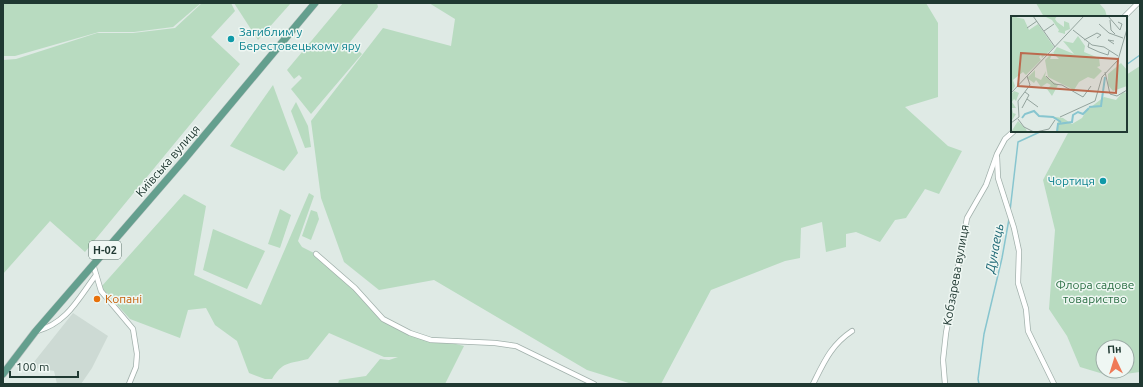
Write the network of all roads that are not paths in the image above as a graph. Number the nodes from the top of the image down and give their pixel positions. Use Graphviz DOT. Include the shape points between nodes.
graph roads {
  1 [pos="315,3"];
  2 [pos="1138,3"];
  3 [pos="1125,16"];
  4 [pos="1013,132"];
  5 [pos="997,154"];
  6 [pos="316,254"];
  7 [pos="93,264"];
  8 [pos="96,275"];
  9 [pos="852,331"];
  10 [pos="35,332"];
  11 [pos="3,374"];
  12 [pos="129,384"];
  13 [pos="594,384"];
  14 [pos="813,384"];
  15 [pos="945,384"];
  16 [pos="1054,384"];
  1 -- 7 [label="main road, Київська вулиця / Н-02"];
  2 -- 3 [label="street"];
  4 -- 5 [label="street, Кобзарева вулиця" via="1005,139"];
  5 -- 15 [label="street, Кобзарева вулиця" via="986,185 967,218 946,333 943,360"];
  5 -- 16 [label="street" via="998,178 1019,251 1018,283 1026,309 1028,331"];
  6 -- 13 [label="street" via="355,288 383,319 410,333 431,340 495,342 516,346"];
  7 -- 8 [label="street"];
  7 -- 10 [label="main road, Київська вулиця / Н-02"];
  8 -- 10 [label="street" via="62,320 50,328"];
  8 -- 12 [label="street" via="102,291 133,329 137,354 136,368"];
  9 -- 14 [label="street" via="838,340"];
  10 -- 11 [label="main road, Н-02"];
}
